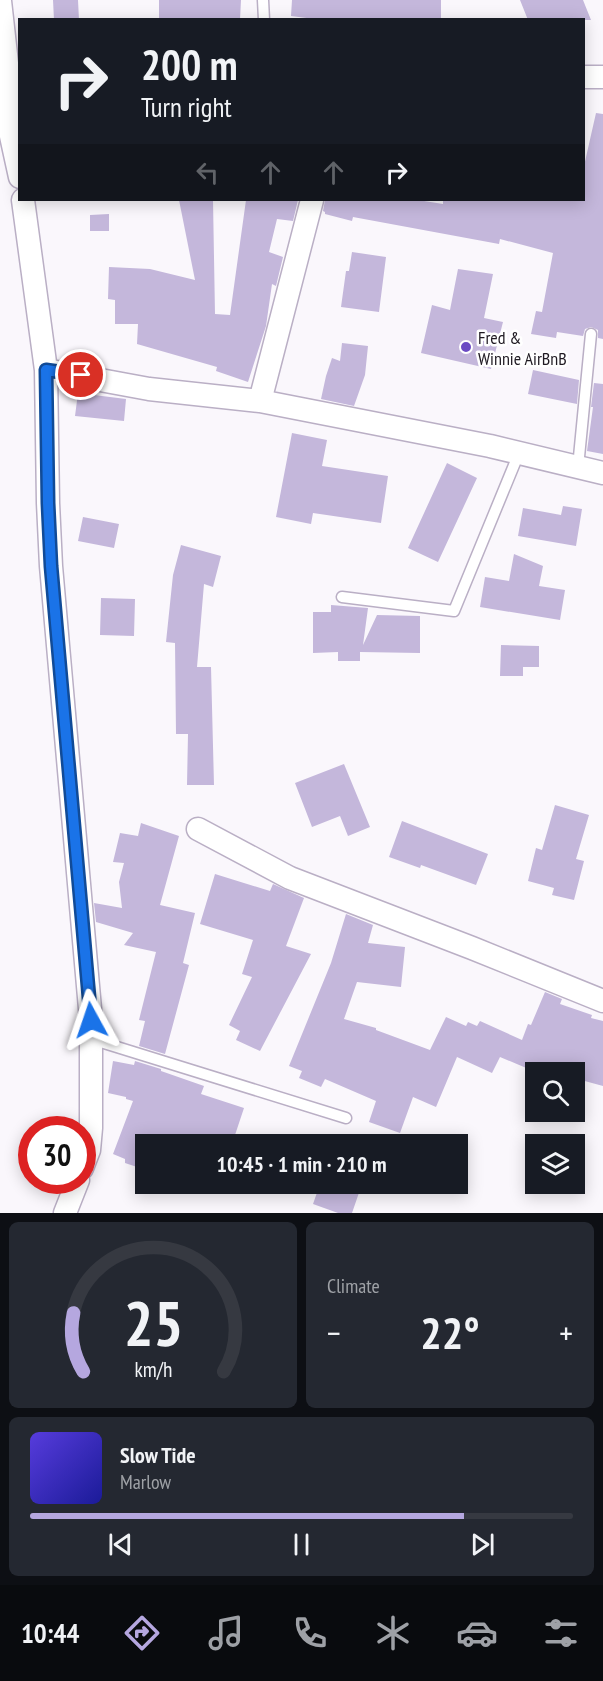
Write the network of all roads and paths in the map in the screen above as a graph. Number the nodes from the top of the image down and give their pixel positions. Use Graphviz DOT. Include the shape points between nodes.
graph roads {
  1 [pos="263,0"];
  2 [pos="0,1"];
  3 [pos="264,18"];
  4 [pos="585,77"];
  5 [pos="603,78"];
  6 [pos="14,81"];
  7 [pos="18,168"];
  8 [pos="23,201"];
  9 [pos="312,201"];
  10 [pos="591,334"];
  11 [pos="46,370"];
  12 [pos="260,401"];
  13 [pos="519,453"];
  14 [pos="578,467"];
  15 [pos="603,473"];
  16 [pos="342,597"];
  17 [pos="198,829"];
  18 [pos="603,1001"];
  19 [pos="91,1039"];
  20 [pos="92,1116"];
  21 [pos="346,1118"];
  22 [pos="72,1194"];
  23 [pos="65,1213"];
  1 -- 3 [label="lane"];
  2 -- 6 [label="street"];
  4 -- 5 [label="street"];
  6 -- 7 [label="street" via="11,136"];
  8 -- 11 [label="street"];
  9 -- 12 [label="street"];
  10 -- 14 [label="lane"];
  11 -- 12 [label="street" via="149,389"];
  11 -- 19 [label="street" via="51,566"];
  12 -- 13 [label="street"];
  13 -- 14 [label="street"];
  13 -- 16 [label="lane" via="454,611"];
  14 -- 15 [label="street"];
  17 -- 18 [label="street" via="290,878"];
  19 -- 20 [label="street"];
  19 -- 21 [label="lane"];
  22 -- 23 [label="street"];
}
